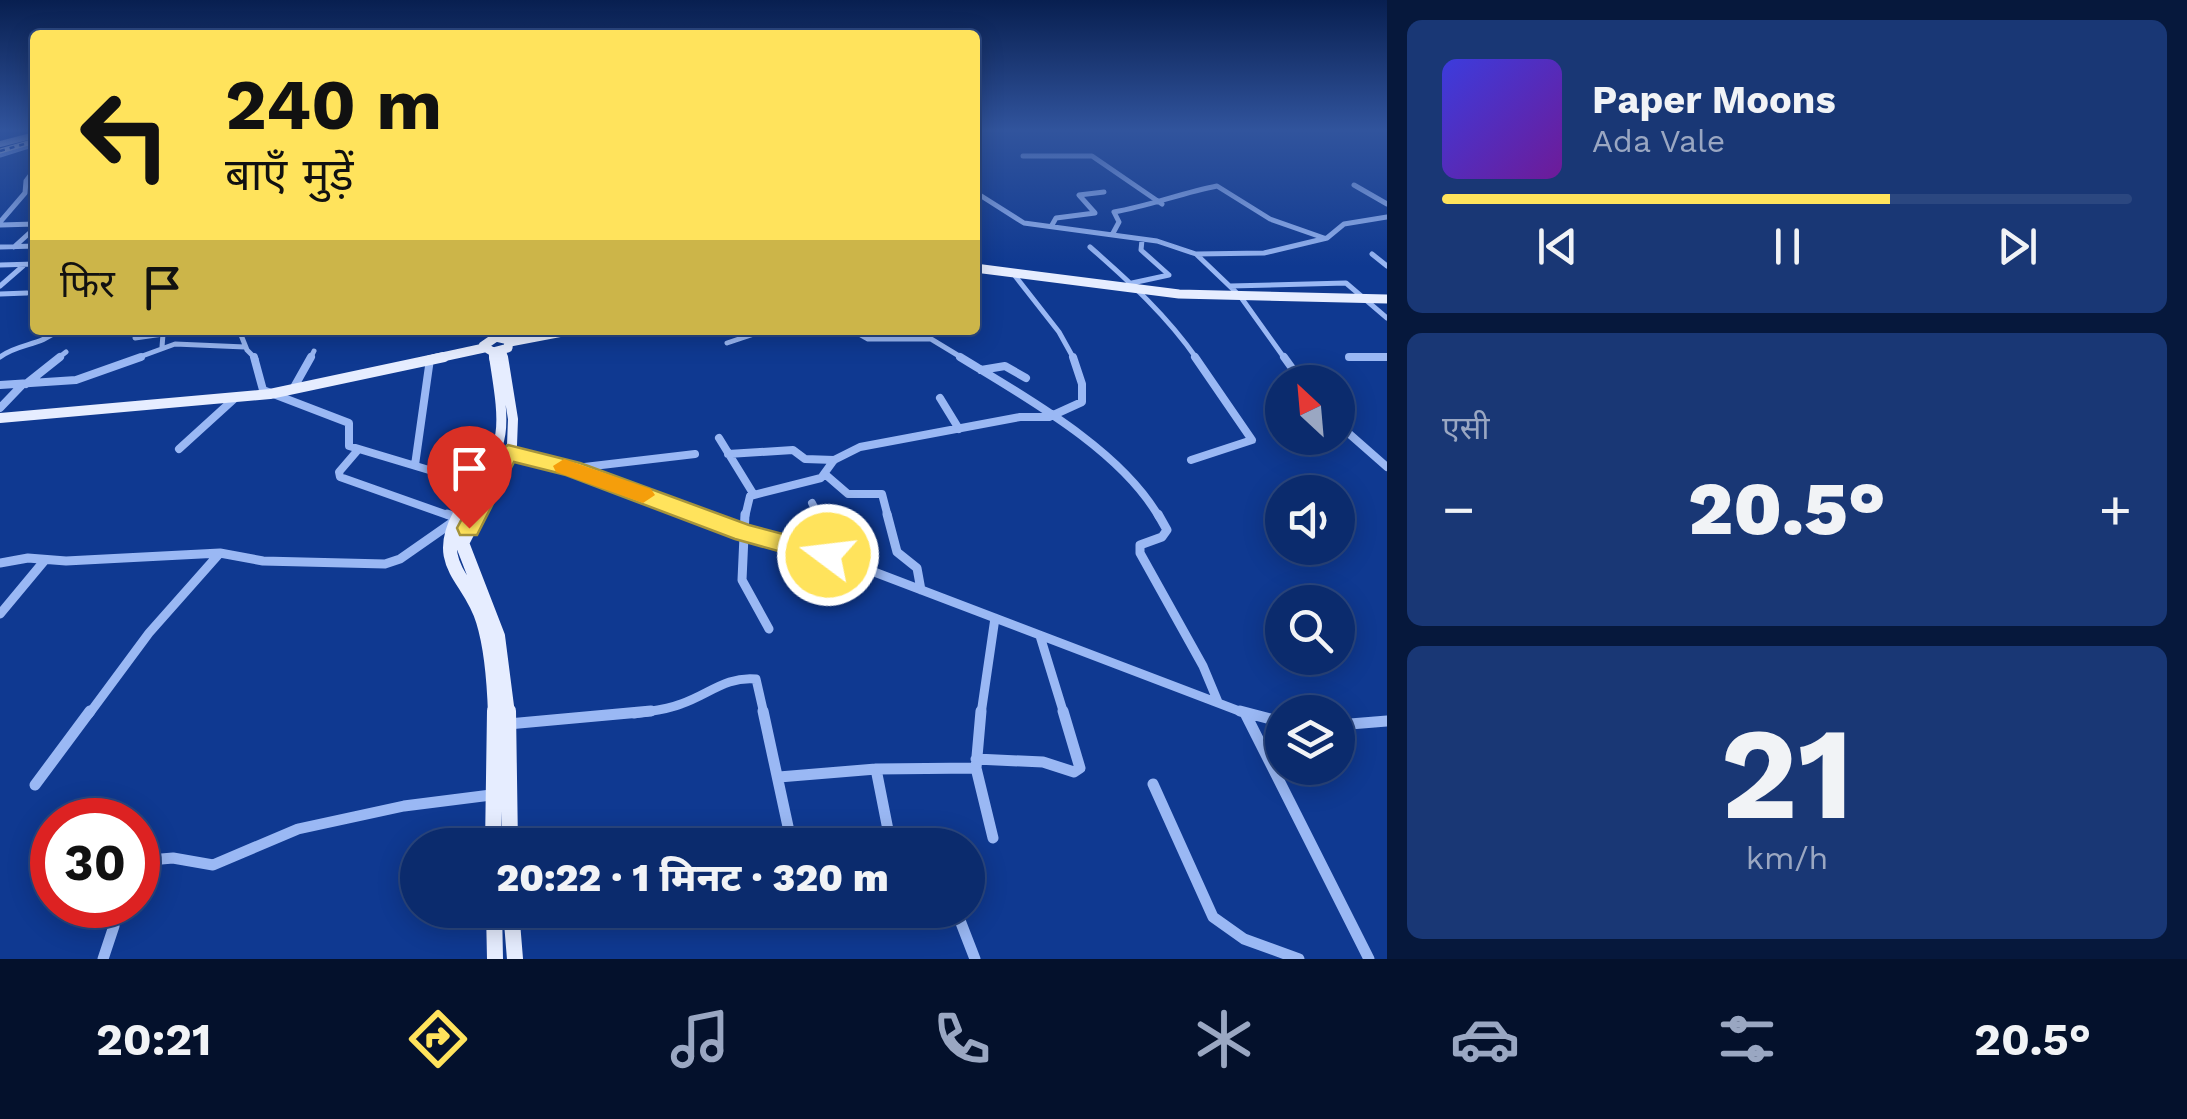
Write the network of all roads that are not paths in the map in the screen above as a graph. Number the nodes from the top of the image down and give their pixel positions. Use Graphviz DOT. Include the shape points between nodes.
graph roads {
  1 [pos="30,176"];
  2 [pos="1120,176"];
  3 [pos="30,183"];
  4 [pos="25,184"];
  5 [pos="1354,185"];
  6 [pos="1104,192"];
  7 [pos="980,195"];
  8 [pos="1162,204"];
  9 [pos="1387,204"];
  10 [pos="1387,216"];
  11 [pos="0,224"];
  12 [pos="1052,225"];
  13 [pos="30,226"];
  14 [pos="30,231"];
  15 [pos="1112,235"];
  16 [pos="1324,238"];
  17 [pos="1142,240"];
  18 [pos="14,246"];
  19 [pos="30,246"];
  20 [pos="0,247"];
  21 [pos="1090,247"];
  22 [pos="1196,254"];
  23 [pos="1372,254"];
  24 [pos="24,264"];
  25 [pos="30,264"];
  26 [pos="0,265"];
  27 [pos="1387,266"];
  28 [pos="980,269"];
  29 [pos="1012,272"];
  30 [pos="0,286"];
  31 [pos="1135,286"];
  32 [pos="1230,286"];
  33 [pos="27,293"];
  34 [pos="0,294"];
  35 [pos="1240,296"];
  36 [pos="1363,297"];
  37 [pos="1387,299"];
  38 [pos="1387,318"];
  39 [pos="53,335"];
  40 [pos="156,335"];
  41 [pos="163,335"];
  42 [pos="241,335"];
  43 [pos="539,335"];
  44 [pos="751,335"];
  45 [pos="861,335"];
  46 [pos="928,335"];
  47 [pos="135,338"];
  48 [pos="931,339"];
  49 [pos="496,341"];
  50 [pos="727,343"];
  51 [pos="162,347"];
  52 [pos="245,347"];
  53 [pos="314,351"];
  54 [pos="66,352"];
  55 [pos="1387,356"];
  56 [pos="1349,357"];
  57 [pos="0,358"];
  58 [pos="430,359"];
  59 [pos="1290,365"];
  60 [pos="980,370"];
  61 [pos="1026,378"];
  62 [pos="24,384"];
  63 [pos="0,385"];
  64 [pos="293,390"];
  65 [pos="270,394"];
  66 [pos="940,398"];
  67 [pos="234,399"];
  68 [pos="0,408"];
  69 [pos="1049,416"];
  70 [pos="0,418"];
  71 [pos="959,430"];
  72 [pos="719,438"];
  73 [pos="1355,439"];
  74 [pos="179,449"];
  75 [pos="357,451"];
  76 [pos="508,453"];
  77 [pos="695,454"];
  78 [pos="728,454"];
  79 [pos="834,460"];
  80 [pos="1191,460"];
  81 [pos="415,465"];
  82 [pos="572,468"];
  83 [pos="1387,468"];
  84 [pos="826,475"];
  85 [pos="478,485"];
  86 [pos="754,495"];
  87 [pos="812,504"];
  88 [pos="744,533"];
  89 [pos="220,553"];
  90 [pos="828,555"];
  91 [pos="45,560"];
  92 [pos="0,563"];
  93 [pos="920,590"];
  94 [pos="0,614"];
  95 [pos="995,618"];
  96 [pos="769,630"];
  97 [pos="1040,635"];
  98 [pos="1218,702"];
  99 [pos="1245,713"];
  100 [pos="1265,718"];
  101 [pos="1387,721"];
  102 [pos="508,724"];
  103 [pos="1355,724"];
  104 [pos="976,763"];
  105 [pos="876,770"];
  106 [pos="779,777"];
  107 [pos="1153,784"];
  108 [pos="35,785"];
  109 [pos="493,795"];
  110 [pos="493,828"];
  111 [pos="510,828"];
  112 [pos="789,828"];
  113 [pos="887,828"];
  114 [pos="992,838"];
  115 [pos="160,859"];
  116 [pos="113,928"];
  117 [pos="494,928"];
  118 [pos="513,928"];
  119 [pos="963,928"];
  120 [pos="104,959"];
  121 [pos="495,959"];
  122 [pos="516,959"];
  123 [pos="975,959"];
  124 [pos="1299,959"];
  125 [pos="1368,959"];
  1 -- 4 [label="street"];
  2 -- 8 [label="street"];
  3 -- 4 [label="street"];
  4 -- 11 [label="street" via="25,194"];
  5 -- 9 [label="street"];
  6 -- 12 [label="street" via="1079,195 1095,213 1060,217"];
  7 -- 12 [label="street" via="1020,221"];
  8 -- 15 [label="street" via="1114,212 1119,220"];
  8 -- 16 [label="street" via="1182,192 1219,186 1270,219"];
  10 -- 16 [label="street" via="1344,224"];
  11 -- 13 [label="street"];
  12 -- 15 [label="street"];
  14 -- 18 [label="street"];
  15 -- 17 [label="street"];
  16 -- 22 [label="street" via="1264,253"];
  17 -- 22 [label="street"];
  17 -- 31 [label="street" via="1141,250 1169,275"];
  18 -- 19 [label="street"];
  18 -- 20 [label="street"];
  21 -- 31 [label="street"];
  22 -- 32 [label="street"];
  23 -- 27 [label="street"];
  24 -- 25 [label="street"];
  24 -- 26 [label="street"];
  24 -- 30 [label="street"];
  28 -- 29 [label="main road"];
  29 -- 31 [label="main road"];
  29 -- 69 [label="street" via="1064,341 1082,384 1082,402"];
  31 -- 35 [label="main road"];
  31 -- 80 [label="street" via="1176,330 1251,435 1246,445"];
  32 -- 35 [label="street"];
  32 -- 36 [label="street" via="1344,283"];
  33 -- 34 [label="street"];
  35 -- 36 [label="main road"];
  35 -- 59 [label="street"];
  36 -- 37 [label="main road"];
  36 -- 38 [label="street"];
  39 -- 57 [label="street"];
  40 -- 47 [label="street"];
  41 -- 51 [label="street"];
  42 -- 52 [label="street"];
  43 -- 49 [label="main road"];
  44 -- 50 [label="street"];
  45 -- 48 [label="street"];
  46 -- 48 [label="street"];
  48 -- 60 [label="street"];
  49 -- 58 [label="main road"];
  49 -- 76 [label="main road" via="512,419"];
  49 -- 85 [label="main road" via="502,440"];
  51 -- 52 [label="street"];
  51 -- 62 [label="street" via="76,380"];
  52 -- 65 [label="street" via="256,358 259,384"];
  53 -- 64 [label="street"];
  54 -- 62 [label="street"];
  55 -- 56 [label="street"];
  58 -- 64 [label="main road"];
  58 -- 81 [label="street"];
  60 -- 61 [label="street" via="1005,366"];
  60 -- 69 [label="street"];
  62 -- 63 [label="street"];
  62 -- 68 [label="street"];
  64 -- 65 [label="main road"];
  65 -- 67 [label="main road"];
  65 -- 75 [label="street" via="348,423 348,444"];
  66 -- 71 [label="street"];
  67 -- 70 [label="main road"];
  67 -- 74 [label="street"];
  69 -- 71 [label="street"];
  69 -- 98 [label="street" via="1128,476 1163,521 1165,534 1140,545 1140,553"];
  71 -- 79 [label="street" via="873,443"];
  72 -- 78 [label="street"];
  73 -- 83 [label="street"];
  75 -- 81 [label="street"];
  75 -- 89 [label="street" via="340,477 453,516 454,522 384,564"];
  76 -- 82 [label="street"];
  76 -- 102 [label="main road" via="462,543 498,636"];
  77 -- 82 [label="street"];
  78 -- 79 [label="street" via="793,450 805,459"];
  78 -- 86 [label="street"];
  79 -- 84 [label="street"];
  81 -- 85 [label="street"];
  82 -- 88 [label="street"];
  84 -- 86 [label="street"];
  84 -- 93 [label="street" via="848,494 882,494 897,552 917,568"];
  85 -- 109 [label="main road" via="449,551 484,621"];
  86 -- 88 [label="street" via="746,503"];
  87 -- 90 [label="street" via="825,527"];
  88 -- 90 [label="street"];
  88 -- 96 [label="street" via="738,552 742,585"];
  89 -- 91 [label="street"];
  89 -- 108 [label="street" via="149,633"];
  90 -- 93 [label="street"];
  91 -- 92 [label="street"];
  91 -- 94 [label="street"];
  93 -- 95 [label="street"];
  95 -- 97 [label="street"];
  95 -- 104 [label="street"];
  97 -- 98 [label="street"];
  97 -- 104 [label="street" via="1080,768"];
  98 -- 99 [label="street"];
  99 -- 100 [label="street"];
  99 -- 125 [label="street"];
  101 -- 103 [label="street"];
  102 -- 106 [label="street" via="677,706 751,677 758,683"];
  102 -- 111 [label="main road"];
  104 -- 105 [label="street"];
  104 -- 114 [label="street"];
  105 -- 106 [label="street"];
  105 -- 113 [label="street"];
  106 -- 112 [label="street"];
  107 -- 124 [label="street" via="1213,918 1244,939"];
  109 -- 110 [label="main road"];
  109 -- 115 [label="street" via="326,822 213,865"];
  116 -- 120 [label="street"];
  117 -- 121 [label="main road"];
  118 -- 122 [label="main road"];
  119 -- 123 [label="street"];
}
